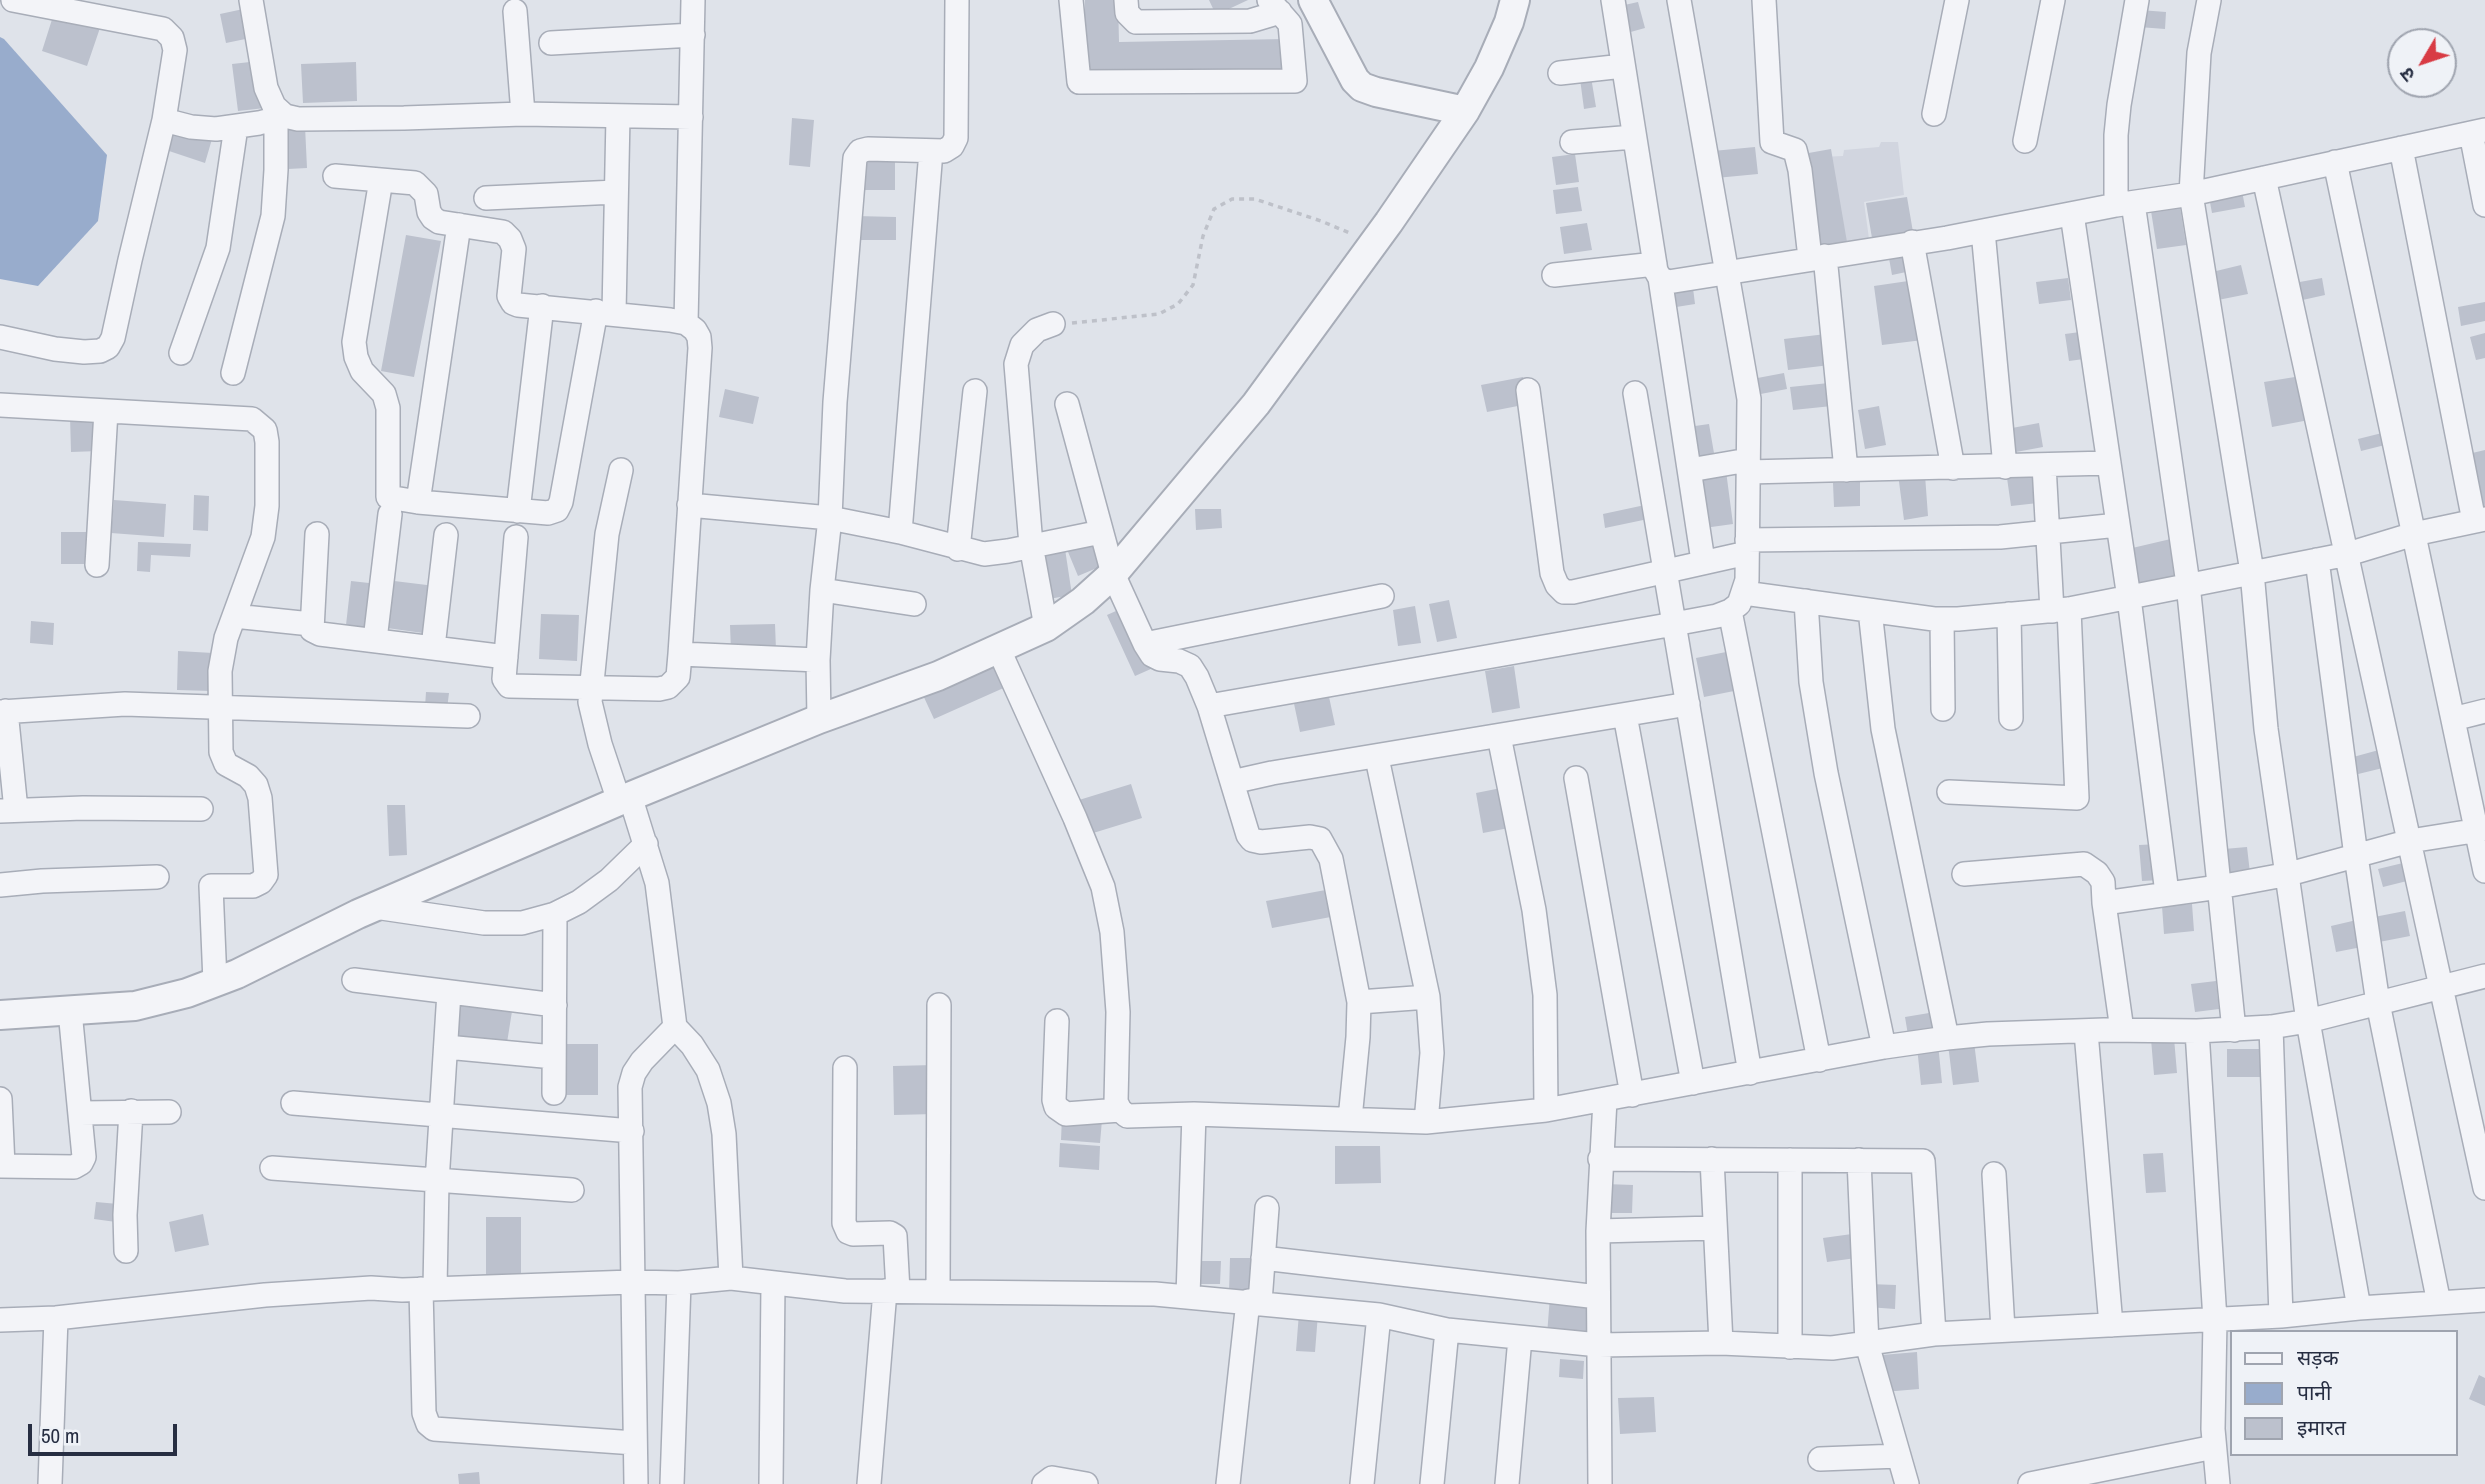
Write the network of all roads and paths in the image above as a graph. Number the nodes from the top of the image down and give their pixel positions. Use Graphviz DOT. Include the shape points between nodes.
graph roads {
  1 [pos="13,0"];
  2 [pos="251,0"];
  3 [pos="693,0"];
  4 [pos="957,0"];
  5 [pos="1072,0"];
  6 [pos="1126,0"];
  7 [pos="1312,0"];
  8 [pos="1515,0"];
  9 [pos="1613,0"];
  10 [pos="1679,0"];
  11 [pos="1764,0"];
  12 [pos="1957,0"];
  13 [pos="2053,0"];
  14 [pos="2137,0"];
  15 [pos="2209,0"];
  16 [pos="1274,6"];
  17 [pos="104,8"];
  18 [pos="515,11"];
  19 [pos="693,36"];
  20 [pos="551,43"];
  21 [pos="1623,66"];
  22 [pos="1560,73"];
  23 [pos="1465,111"];
  24 [pos="523,114"];
  25 [pos="1934,114"];
  26 [pos="618,116"];
  27 [pos="281,117"];
  28 [pos="691,117"];
  29 [pos="164,120"];
  30 [pos="236,127"];
  31 [pos="2478,131"];
  32 [pos="1634,136"];
  33 [pos="2025,141"];
  34 [pos="1572,142"];
  35 [pos="2401,148"];
  36 [pos="931,151"];
  37 [pos="2335,162"];
  38 [pos="335,176"];
  39 [pos="2264,178"];
  40 [pos="380,180"];
  41 [pos="617,192"];
  42 [pos="2191,194"];
  43 [pos="486,198"];
  44 [pos="2125,204"];
  45 [pos="2485,205"];
  46 [pos="2072,214"];
  47 [pos="459,225"];
  48 [pos="1983,231"];
  49 [pos="1912,242"];
  50 [pos="1374,243"];
  51 [pos="1818,257"];
  52 [pos="1657,271"];
  53 [pos="1728,271"];
  54 [pos="1554,275"];
  55 [pos="542,306"];
  56 [pos="605,312"];
  57 [pos="686,323"];
  58 [pos="1053,324"];
  59 [pos="0,337"];
  60 [pos="181,353"];
  61 [pos="233,373"];
  62 [pos="1528,390"];
  63 [pos="975,391"];
  64 [pos="1635,393"];
  65 [pos="1067,404"];
  66 [pos="0,405"];
  67 [pos="106,411"];
  68 [pos="2109,463"];
  69 [pos="2044,465"];
  70 [pos="1748,466"];
  71 [pos="2005,467"];
  72 [pos="1953,468"];
  73 [pos="621,470"];
  74 [pos="1690,470"];
  75 [pos="1846,470"];
  76 [pos="418,502"];
  77 [pos="689,505"];
  78 [pos="518,511"];
  79 [pos="390,514"];
  80 [pos="830,518"];
  81 [pos="2482,522"];
  82 [pos="2118,525"];
  83 [pos="1101,532"];
  84 [pos="2048,532"];
  85 [pos="900,533"];
  86 [pos="317,534"];
  87 [pos="2414,534"];
  88 [pos="446,535"];
  89 [pos="516,537"];
  90 [pos="1031,545"];
  91 [pos="1747,546"];
  92 [pos="958,549"];
  93 [pos="2348,554"];
  94 [pos="2317,560"];
  95 [pos="1703,561"];
  96 [pos="97,565"];
  97 [pos="1665,571"];
  98 [pos="2252,572"];
  99 [pos="1113,574"];
  100 [pos="2188,584"];
  101 [pos="821,590"];
  102 [pos="1382,596"];
  103 [pos="2129,598"];
  104 [pos="1806,601"];
  105 [pos="1737,602"];
  106 [pos="914,604"];
  107 [pos="1870,610"];
  108 [pos="2060,610"];
  109 [pos="2009,614"];
  110 [pos="234,616"];
  111 [pos="1942,619"];
  112 [pos="311,624"];
  113 [pos="1674,624"];
  114 [pos="1046,627"];
  115 [pos="375,640"];
  116 [pos="1145,644"];
  117 [pos="433,647"];
  118 [pos="999,650"];
  119 [pos="680,654"];
  120 [pos="506,657"];
  121 [pos="818,660"];
  122 [pos="592,688"];
  123 [pos="1688,704"];
  124 [pos="220,706"];
  125 [pos="1209,706"];
  126 [pos="1943,709"];
  127 [pos="2485,711"];
  128 [pos="3,712"];
  129 [pos="1625,715"];
  130 [pos="468,716"];
  131 [pos="819,719"];
  132 [pos="2011,719"];
  133 [pos="2452,719"];
  134 [pos="1499,736"];
  135 [pos="1377,758"];
  136 [pos="1576,778"];
  137 [pos="1232,782"];
  138 [pos="1949,792"];
  139 [pos="624,799"];
  140 [pos="201,809"];
  141 [pos="8,811"];
  142 [pos="2481,830"];
  143 [pos="2410,841"];
  144 [pos="646,844"];
  145 [pos="2356,856"];
  146 [pos="2485,872"];
  147 [pos="1964,874"];
  148 [pos="2289,874"];
  149 [pos="157,877"];
  150 [pos="0,885"];
  151 [pos="2219,887"];
  152 [pos="2167,893"];
  153 [pos="2104,903"];
  154 [pos="375,907"];
  155 [pos="555,914"];
  156 [pos="2485,976"];
  157 [pos="354,981"];
  158 [pos="215,982"];
  159 [pos="2442,986"];
  160 [pos="449,992"];
  161 [pos="1428,998"];
  162 [pos="1359,1002"];
  163 [pos="2378,1003"];
  164 [pos="555,1005"];
  165 [pos="939,1005"];
  166 [pos="70,1011"];
  167 [pos="0,1015"];
  168 [pos="1057,1021"];
  169 [pos="2308,1021"];
  170 [pos="675,1027"];
  171 [pos="2271,1027"];
  172 [pos="2122,1030"];
  173 [pos="2234,1030"];
  174 [pos="2197,1031"];
  175 [pos="2086,1032"];
  176 [pos="1947,1038"];
  177 [pos="446,1047"];
  178 [pos="1884,1047"];
  179 [pos="554,1057"];
  180 [pos="1819,1060"];
  181 [pos="845,1068"];
  182 [pos="1750,1073"];
  183 [pos="1693,1083"];
  184 [pos="554,1093"];
  185 [pos="1632,1095"];
  186 [pos="0,1099"];
  187 [pos="1605,1100"];
  188 [pos="293,1103"];
  189 [pos="1120,1110"];
  190 [pos="1546,1110"];
  191 [pos="131,1111"];
  192 [pos="169,1112"];
  193 [pos="80,1113"];
  194 [pos="1194,1114"];
  195 [pos="441,1116"];
  196 [pos="1350,1119"];
  197 [pos="1426,1122"];
  198 [pos="632,1131"];
  199 [pos="1600,1159"];
  200 [pos="1712,1160"];
  201 [pos="1790,1160"];
  202 [pos="1859,1160"];
  203 [pos="1,1166"];
  204 [pos="272,1168"];
  205 [pos="1994,1174"];
  206 [pos="437,1182"];
  207 [pos="2485,1188"];
  208 [pos="572,1191"];
  209 [pos="1266,1208"];
  210 [pos="1716,1228"];
  211 [pos="1598,1231"];
  212 [pos="126,1251"];
  213 [pos="1263,1258"];
  214 [pos="731,1278"];
  215 [pos="632,1282"];
  216 [pos="679,1283"];
  217 [pos="773,1283"];
  218 [pos="428,1289"];
  219 [pos="891,1291"];
  220 [pos="938,1292"];
  221 [pos="1188,1296"];
  222 [pos="1598,1297"];
  223 [pos="2485,1300"];
  224 [pos="1254,1302"];
  225 [pos="2439,1303"];
  226 [pos="2360,1308"];
  227 [pos="1379,1315"];
  228 [pos="2281,1316"];
  229 [pos="56,1318"];
  230 [pos="0,1320"];
  231 [pos="2215,1320"];
  232 [pos="2111,1325"];
  233 [pos="1447,1330"];
  234 [pos="2003,1330"];
  235 [pos="1934,1334"];
  236 [pos="1520,1338"];
  237 [pos="1721,1343"];
  238 [pos="1867,1344"];
  239 [pos="1599,1345"];
  240 [pos="1790,1347"];
  241 [pos="635,1443"];
  242 [pos="2214,1447"];
  243 [pos="1899,1456"];
  244 [pos="1820,1459"];
  245 [pos="50,1484"];
  246 [pos="636,1484"];
  247 [pos="672,1484"];
  248 [pos="771,1484"];
  249 [pos="869,1484"];
  250 [pos="1044,1484"];
  251 [pos="1086,1484"];
  252 [pos="1228,1484"];
  253 [pos="1362,1484"];
  254 [pos="1432,1484"];
  255 [pos="1507,1484"];
  256 [pos="1600,1484"];
  257 [pos="1907,1484"];
  258 [pos="2030,1484"];
  259 [pos="2218,1484"];
  1 -- 17 [label="street"];
  2 -- 27 [label="street" via="266,88"];
  3 -- 19 [label="street"];
  4 -- 36 [label="street" via="956,138 944,151"];
  5 -- 16 [label="street" via="1079,82 1295,81 1290,24"];
  6 -- 16 [label="street" via="1126,13 1136,22 1250,20"];
  7 -- 23 [label="street" via="1363,87"];
  8 -- 23 [label="street" via="1489,68"];
  9 -- 21 [label="street"];
  10 -- 53 [label="street"];
  11 -- 51 [label="street" via="1772,142 1795,150"];
  12 -- 25 [label="street"];
  13 -- 33 [label="street"];
  14 -- 44 [label="street" via="2118,115"];
  15 -- 42 [label="street" via="2199,53"];
  17 -- 29 [label="street" via="163,29 172,38 175,50"];
  18 -- 24 [label="street"];
  19 -- 20 [label="street"];
  19 -- 28 [label="street"];
  21 -- 22 [label="street"];
  21 -- 32 [label="street"];
  23 -- 50 [label="street"];
  24 -- 26 [label="street"];
  24 -- 27 [label="street"];
  26 -- 28 [label="street"];
  26 -- 41 [label="street"];
  27 -- 30 [label="street"];
  27 -- 61 [label="street" via="273,216"];
  28 -- 57 [label="street"];
  29 -- 30 [label="street" via="191,127"];
  29 -- 59 [label="street" via="108,347 84,352"];
  30 -- 60 [label="street" via="218,248"];
  31 -- 35 [label="street"];
  31 -- 45 [label="street"];
  32 -- 34 [label="street"];
  32 -- 52 [label="street"];
  35 -- 37 [label="street"];
  35 -- 81 [label="street"];
  36 -- 80 [label="street" via="868,149 855,158"];
  36 -- 85 [label="street"];
  37 -- 39 [label="street"];
  37 -- 87 [label="street"];
  38 -- 40 [label="street"];
  39 -- 42 [label="street"];
  39 -- 93 [label="street"];
  40 -- 47 [label="street" via="415,183 426,194 433,218"];
  40 -- 76 [label="street" via="354,342 362,371 384,394 388,408 388,497"];
  41 -- 43 [label="street"];
  41 -- 56 [label="street"];
  42 -- 44 [label="street"];
  42 -- 98 [label="street"];
  44 -- 46 [label="street"];
  44 -- 100 [label="street"];
  46 -- 48 [label="street"];
  46 -- 68 [label="street"];
  47 -- 55 [label="street" via="503,232 514,249 509,296 513,303"];
  47 -- 76 [label="street"];
  48 -- 49 [label="street"];
  48 -- 71 [label="street"];
  49 -- 51 [label="street"];
  49 -- 72 [label="street"];
  50 -- 58 [label="path" via="1255,199 1232,199 1214,209 1193,285 1178,304 1159,314"];
  50 -- 99 [label="street" via="1256,404"];
  51 -- 53 [label="street"];
  51 -- 75 [label="street"];
  52 -- 53 [label="street" via="1668,282"];
  52 -- 54 [label="street"];
  52 -- 74 [label="street"];
  53 -- 70 [label="street" via="1749,399"];
  55 -- 56 [label="street"];
  55 -- 78 [label="street"];
  56 -- 57 [label="street"];
  56 -- 78 [label="street" via="562,502 548,513"];
  57 -- 77 [label="street" via="699,337 700,348"];
  58 -- 90 [label="street" via="1037,330 1022,345 1016,364"];
  62 -- 97 [label="street" via="1557,585 1564,592 1573,592"];
  63 -- 92 [label="street"];
  64 -- 97 [label="street"];
  65 -- 83 [label="street"];
  66 -- 67 [label="street"];
  67 -- 96 [label="street"];
  67 -- 110 [label="street" via="252,419 265,430 263,537"];
  68 -- 69 [label="street"];
  68 -- 82 [label="street"];
  69 -- 71 [label="street"];
  69 -- 84 [label="street"];
  70 -- 74 [label="street"];
  70 -- 75 [label="street"];
  70 -- 91 [label="street"];
  71 -- 72 [label="street"];
  72 -- 75 [label="street"];
  73 -- 122 [label="street" via="607,534"];
  74 -- 95 [label="street"];
  76 -- 78 [label="street"];
  77 -- 80 [label="street"];
  77 -- 119 [label="street"];
  79 -- 115 [label="street"];
  80 -- 85 [label="street"];
  80 -- 101 [label="street"];
  81 -- 87 [label="street"];
  82 -- 84 [label="street"];
  82 -- 103 [label="street"];
  83 -- 90 [label="street"];
  83 -- 99 [label="street"];
  84 -- 91 [label="street"];
  84 -- 108 [label="street"];
  85 -- 92 [label="street"];
  86 -- 112 [label="street"];
  87 -- 93 [label="street"];
  87 -- 133 [label="street"];
  88 -- 117 [label="street"];
  89 -- 120 [label="street"];
  90 -- 92 [label="street" via="984,554"];
  90 -- 114 [label="street"];
  91 -- 95 [label="street"];
  91 -- 105 [label="street" via="1747,580"];
  93 -- 94 [label="street"];
  93 -- 143 [label="street"];
  94 -- 98 [label="street"];
  94 -- 145 [label="street"];
  95 -- 97 [label="street"];
  97 -- 113 [label="street"];
  98 -- 100 [label="street"];
  98 -- 148 [label="street" via="2266,729"];
  99 -- 114 [label="street"];
  99 -- 116 [label="street"];
  100 -- 103 [label="street"];
  100 -- 151 [label="street"];
  101 -- 106 [label="street"];
  101 -- 121 [label="street"];
  102 -- 116 [label="street"];
  103 -- 108 [label="street"];
  103 -- 152 [label="street"];
  104 -- 105 [label="street"];
  104 -- 107 [label="street"];
  104 -- 178 [label="street" via="1811,682 1826,773"];
  105 -- 113 [label="street"];
  105 -- 180 [label="street"];
  107 -- 111 [label="street"];
  107 -- 176 [label="street" via="1883,729"];
  108 -- 109 [label="street"];
  108 -- 138 [label="street" via="2077,798"];
  109 -- 111 [label="street"];
  109 -- 132 [label="street"];
  110 -- 112 [label="street"];
  110 -- 124 [label="street" via="220,671"];
  111 -- 126 [label="street"];
  112 -- 115 [label="street" via="320,634"];
  113 -- 123 [label="street"];
  113 -- 125 [label="street"];
  114 -- 118 [label="street"];
  115 -- 117 [label="street"];
  116 -- 125 [label="street" via="1160,659 1190,666"];
  117 -- 120 [label="street"];
  118 -- 131 [label="street"];
  118 -- 189 [label="street" via="1076,818 1102,887 1112,932 1118,1012 1116,1102"];
  119 -- 121 [label="street"];
  119 -- 122 [label="street" via="678,677 668,687"];
  120 -- 122 [label="street" via="504,679 509,686"];
  121 -- 131 [label="street"];
  122 -- 139 [label="street" via="590,702 597,734"];
  123 -- 129 [label="street"];
  123 -- 182 [label="street"];
  124 -- 128 [label="street" via="125,704"];
  124 -- 130 [label="street"];
  124 -- 158 [label="street" via="221,752 226,764 248,776 260,798 265,875 253,886 211,886"];
  125 -- 137 [label="street"];
  127 -- 133 [label="street"];
  128 -- 141 [label="street"];
  129 -- 134 [label="street"];
  129 -- 183 [label="street"];
  131 -- 139 [label="street"];
  133 -- 142 [label="street"];
  134 -- 135 [label="street"];
  134 -- 190 [label="street" via="1534,911 1545,995"];
  135 -- 137 [label="street"];
  135 -- 161 [label="street"];
  136 -- 185 [label="street"];
  137 -- 162 [label="street" via="1252,840 1310,836 1326,847"];
  139 -- 144 [label="street"];
  139 -- 154 [label="street"];
  140 -- 141 [label="street"];
  142 -- 143 [label="street"];
  142 -- 146 [label="street"];
  143 -- 145 [label="street"];
  143 -- 159 [label="street"];
  144 -- 155 [label="street" via="609,880"];
  144 -- 170 [label="street" via="657,883"];
  145 -- 148 [label="street"];
  145 -- 163 [label="street"];
  147 -- 153 [label="street" via="2084,864 2103,882"];
  148 -- 151 [label="street"];
  148 -- 169 [label="street"];
  149 -- 150 [label="street"];
  151 -- 152 [label="street"];
  151 -- 173 [label="street"];
  152 -- 153 [label="street"];
  153 -- 172 [label="street"];
  154 -- 155 [label="street" via="484,923 522,923"];
  154 -- 158 [label="street"];
  155 -- 164 [label="street"];
  156 -- 159 [label="street"];
  157 -- 160 [label="street"];
  158 -- 166 [label="street" via="135,1006"];
  159 -- 163 [label="street"];
  159 -- 207 [label="street"];
  160 -- 164 [label="street"];
  160 -- 177 [label="street"];
  161 -- 162 [label="street"];
  161 -- 197 [label="street" via="1432,1053"];
  162 -- 196 [label="street"];
  163 -- 169 [label="street"];
  163 -- 225 [label="street"];
  164 -- 179 [label="street"];
  165 -- 220 [label="street"];
  166 -- 167 [label="street"];
  166 -- 193 [label="street"];
  168 -- 189 [label="street" via="1056,1107 1066,1114"];
  169 -- 171 [label="street"];
  169 -- 226 [label="street"];
  170 -- 198 [label="street" via="634,1073 630,1087"];
  170 -- 214 [label="street" via="708,1070 719,1104"];
  171 -- 173 [label="street"];
  171 -- 228 [label="street"];
  172 -- 174 [label="street"];
  172 -- 175 [label="street"];
  173 -- 174 [label="street"];
  174 -- 231 [label="street"];
  175 -- 176 [label="street"];
  175 -- 232 [label="street"];
  176 -- 178 [label="street"];
  177 -- 179 [label="street"];
  177 -- 195 [label="street"];
  178 -- 180 [label="street"];
  179 -- 184 [label="street"];
  180 -- 182 [label="street"];
  181 -- 219 [label="street" via="844,1223 853,1234 895,1236"];
  182 -- 183 [label="street"];
  183 -- 185 [label="street"];
  185 -- 187 [label="street"];
  186 -- 203 [label="street"];
  187 -- 190 [label="street"];
  187 -- 199 [label="street"];
  188 -- 195 [label="street"];
  189 -- 194 [label="street" via="1127,1115"];
  190 -- 197 [label="street"];
  191 -- 192 [label="street"];
  191 -- 193 [label="street"];
  191 -- 212 [label="street"];
  193 -- 203 [label="street" via="81,1163 74,1167"];
  194 -- 196 [label="street"];
  194 -- 221 [label="street"];
  195 -- 198 [label="street"];
  195 -- 206 [label="street"];
  196 -- 197 [label="street"];
  198 -- 215 [label="street"];
  199 -- 200 [label="street"];
  199 -- 211 [label="street"];
  200 -- 201 [label="street"];
  200 -- 210 [label="street"];
  201 -- 202 [label="street"];
  201 -- 240 [label="street"];
  202 -- 235 [label="street" via="1923,1161"];
  202 -- 238 [label="street"];
  204 -- 206 [label="street"];
  205 -- 234 [label="street"];
  206 -- 208 [label="street"];
  206 -- 218 [label="street"];
  209 -- 213 [label="street"];
  210 -- 211 [label="street"];
  210 -- 237 [label="street"];
  211 -- 222 [label="street"];
  213 -- 222 [label="street"];
  213 -- 224 [label="street"];
  214 -- 216 [label="street"];
  214 -- 217 [label="street"];
  215 -- 216 [label="street"];
  215 -- 218 [label="street"];
  215 -- 241 [label="street"];
  216 -- 247 [label="street"];
  217 -- 219 [label="street"];
  217 -- 248 [label="street"];
  218 -- 229 [label="street" via="265,1295"];
  218 -- 241 [label="street" via="424,1413 434,1429"];
  219 -- 220 [label="street"];
  219 -- 249 [label="street"];
  220 -- 221 [label="street"];
  221 -- 224 [label="street"];
  222 -- 239 [label="street"];
  223 -- 225 [label="street"];
  224 -- 227 [label="street"];
  224 -- 252 [label="street"];
  225 -- 226 [label="street"];
  226 -- 228 [label="street"];
  227 -- 233 [label="street"];
  227 -- 253 [label="street"];
  228 -- 231 [label="street"];
  229 -- 230 [label="street"];
  229 -- 245 [label="street"];
  231 -- 232 [label="street"];
  231 -- 242 [label="street"];
  232 -- 234 [label="street"];
  233 -- 236 [label="street"];
  233 -- 254 [label="street"];
  234 -- 235 [label="street"];
  235 -- 238 [label="street"];
  236 -- 239 [label="street"];
  236 -- 255 [label="street"];
  237 -- 239 [label="street"];
  237 -- 240 [label="street"];
  238 -- 240 [label="street"];
  238 -- 243 [label="street"];
  239 -- 256 [label="street"];
  241 -- 246 [label="street"];
  242 -- 258 [label="street"];
  242 -- 259 [label="street"];
  243 -- 244 [label="street"];
  243 -- 257 [label="street"];
  250 -- 251 [label="street" via="1052,1478"];
}
